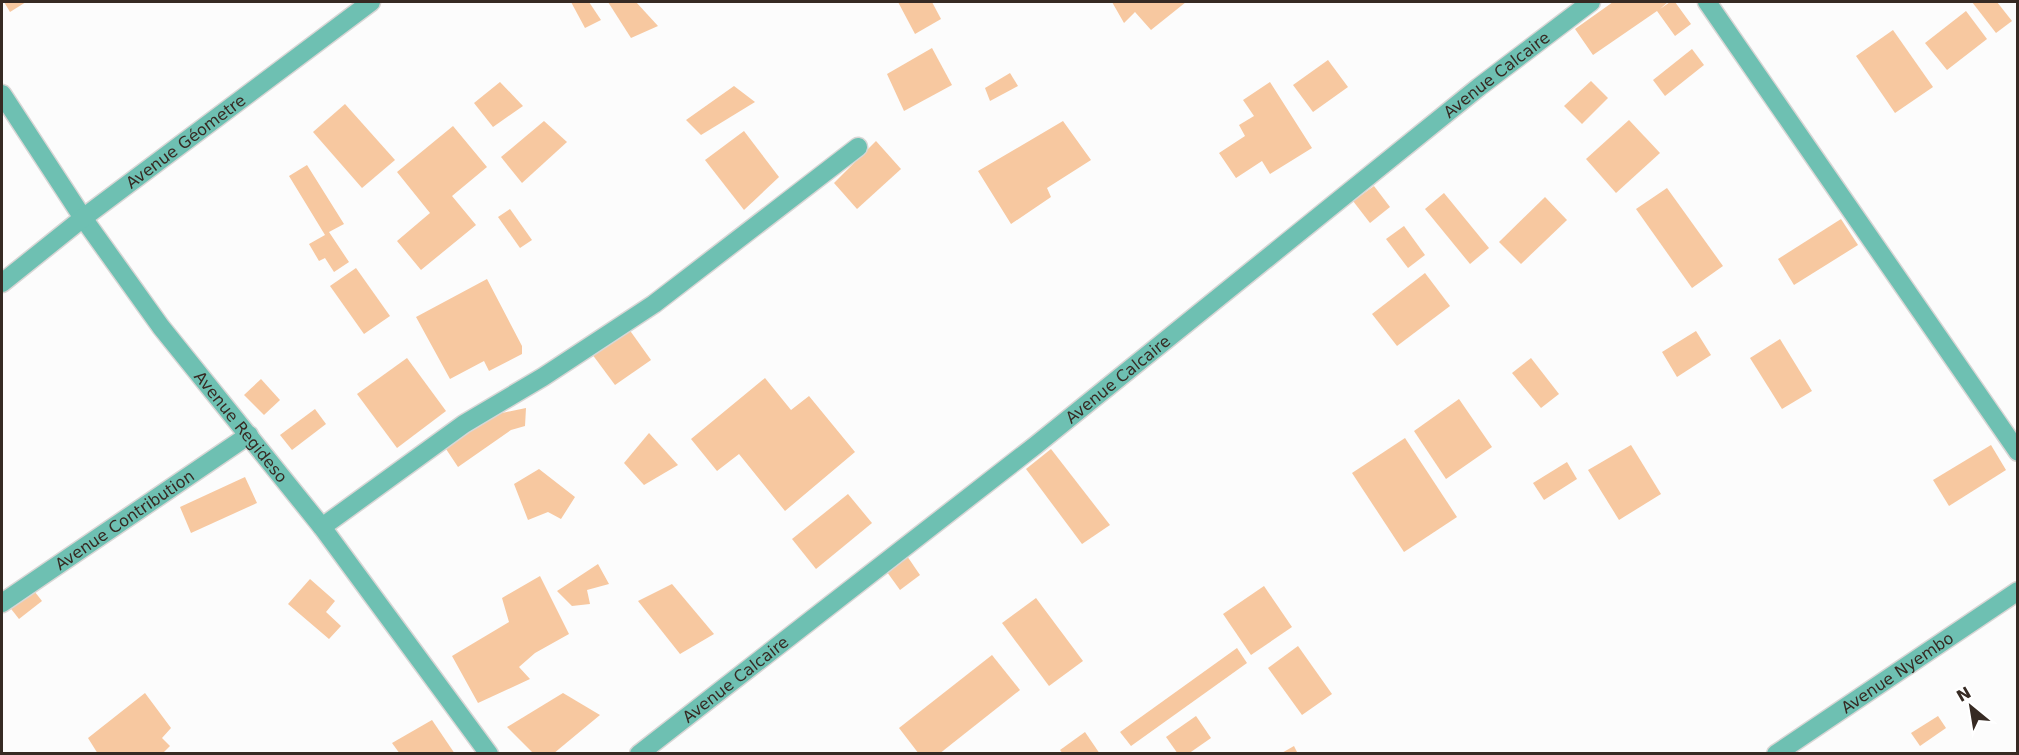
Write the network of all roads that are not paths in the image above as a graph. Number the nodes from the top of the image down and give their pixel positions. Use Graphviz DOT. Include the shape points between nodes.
graph roads {
  1 [pos="371,2"];
  2 [pos="1591,2"];
  3 [pos="1707,2"];
  4 [pos="2,94"];
  5 [pos="858,147"];
  6 [pos="83,218"];
  7 [pos="2,283"];
  8 [pos="249,435"];
  9 [pos="2018,452"];
  10 [pos="322,527"];
  11 [pos="2017,593"];
  12 [pos="2,603"];
  13 [pos="489,753"];
  14 [pos="639,753"];
  15 [pos="1776,753"];
  1 -- 6 [label="street, Avenue Géometre"];
  2 -- 14 [label="street, Avenue Calcaire" via="1479,87 1036,445"];
  3 -- 9 [label="street"];
  4 -- 6 [label="street, Avenue Regideso"];
  5 -- 10 [label="street" via="654,304 464,424"];
  6 -- 7 [label="street, Avenue Géometre"];
  6 -- 8 [label="street, Avenue Regideso" via="161,327"];
  8 -- 10 [label="street, Avenue Regideso"];
  8 -- 12 [label="street, Avenue Contribution"];
  10 -- 13 [label="street, Avenue Regideso"];
  11 -- 15 [label="street, Avenue Nyembo"];
}
